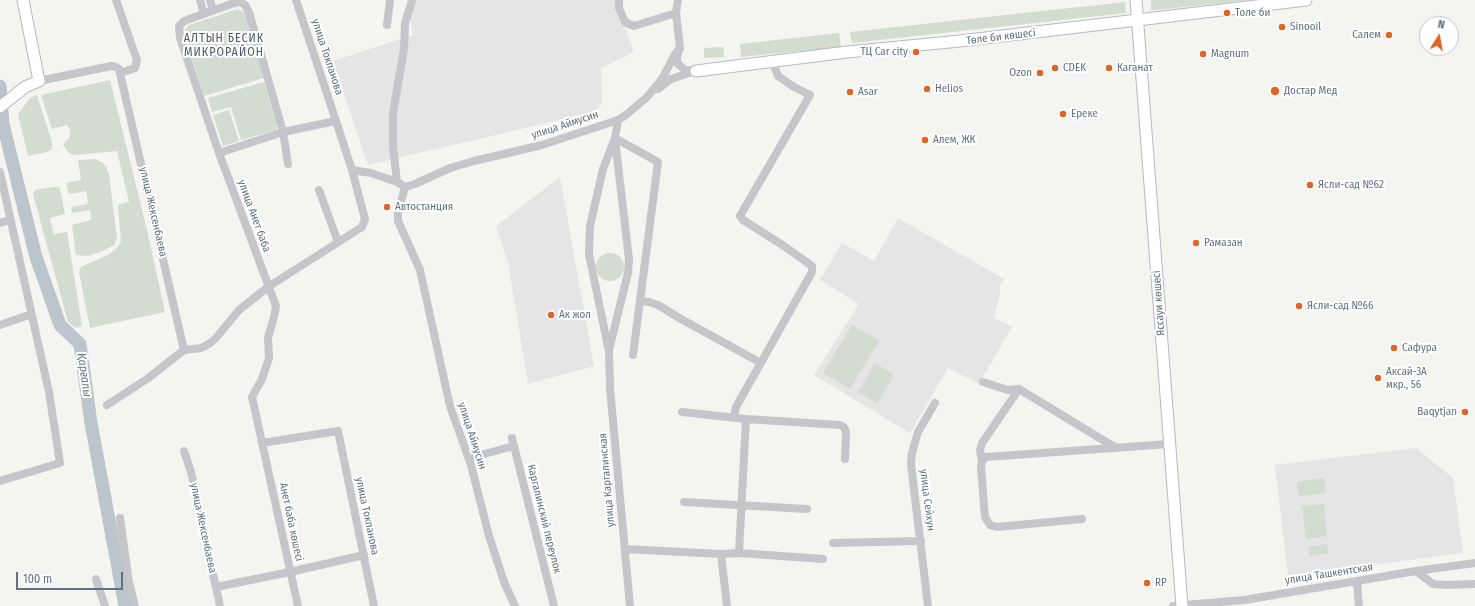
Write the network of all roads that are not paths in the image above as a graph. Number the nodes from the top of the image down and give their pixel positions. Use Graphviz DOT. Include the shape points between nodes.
graph roads {
  1 [pos="23,0"];
  2 [pos="116,0"];
  3 [pos="200,0"];
  4 [pos="210,0"];
  5 [pos="296,0"];
  6 [pos="390,0"];
  7 [pos="619,0"];
  8 [pos="678,0"];
  9 [pos="1136,0"];
  10 [pos="1306,0"];
  11 [pos="412,1"];
  12 [pos="213,10"];
  13 [pos="676,13"];
  14 [pos="204,14"];
  15 [pos="1138,21"];
  16 [pos="387,25"];
  17 [pos="680,48"];
  18 [pos="772,60"];
  19 [pos="696,71"];
  20 [pos="121,73"];
  21 [pos="39,81"];
  22 [pos="647,97"];
  23 [pos="4,104"];
  24 [pos="618,120"];
  25 [pos="333,122"];
  26 [pos="284,132"];
  27 [pos="615,138"];
  28 [pos="222,152"];
  29 [pos="288,164"];
  30 [pos="352,170"];
  31 [pos="0,172"];
  32 [pos="397,182"];
  33 [pos="405,187"];
  34 [pos="319,190"];
  35 [pos="10,220"];
  36 [pos="0,223"];
  37 [pos="338,242"];
  38 [pos="268,287"];
  39 [pos="641,301"];
  40 [pos="32,314"];
  41 [pos="0,325"];
  42 [pos="184,350"];
  43 [pos="609,352"];
  44 [pos="634,355"];
  45 [pos="761,363"];
  46 [pos="984,382"];
  47 [pos="1019,389"];
  48 [pos="935,403"];
  49 [pos="107,406"];
  50 [pos="682,412"];
  51 [pos="734,417"];
  52 [pos="746,419"];
  53 [pos="262,443"];
  54 [pos="1169,444"];
  55 [pos="1116,448"];
  56 [pos="184,451"];
  57 [pos="468,458"];
  58 [pos="845,459"];
  59 [pos="982,461"];
  60 [pos="0,481"];
  61 [pos="684,502"];
  62 [pos="742,505"];
  63 [pos="807,510"];
  64 [pos="120,518"];
  65 [pos="1082,519"];
  66 [pos="920,541"];
  67 [pos="833,543"];
  68 [pos="625,549"];
  69 [pos="738,553"];
  70 [pos="721,554"];
  71 [pos="364,555"];
  72 [pos="823,559"];
  73 [pos="1475,563"];
  74 [pos="1416,570"];
  75 [pos="290,572"];
  76 [pos="96,579"];
  77 [pos="1357,581"];
  78 [pos="1475,584"];
  79 [pos="216,587"];
  80 [pos="105,606"];
  81 [pos="135,606"];
  82 [pos="220,606"];
  83 [pos="298,606"];
  84 [pos="374,606"];
  85 [pos="515,606"];
  86 [pos="554,606"];
  87 [pos="630,606"];
  88 [pos="727,606"];
  89 [pos="928,606"];
  90 [pos="1179,606"];
  91 [pos="1359,606"];
  1 -- 21 [label="main road"];
  2 -- 20 [label="street" via="137,60 134,69"];
  3 -- 14 [label="street"];
  4 -- 12 [label="street"];
  5 -- 25 [label="street, улица Токпанова"];
  6 -- 16 [label="street"];
  7 -- 13 [label="street" via="619,8 625,22 634,26"];
  8 -- 13 [label="street"];
  9 -- 15 [label="main road, Яссауи көшесі"];
  10 -- 15 [label="main road, Төле би көшесі"];
  11 -- 32 [label="street" via="404,23 404,49 393,113"];
  12 -- 14 [label="street, улица Анет баба"];
  12 -- 26 [label="street, улица Анет баба" via="237,2 249,9"];
  13 -- 17 [label="street"];
  14 -- 28 [label="street, улица Анет баба" via="181,22 178,30"];
  15 -- 18 [label="main road, Төле би көшесі"];
  15 -- 54 [label="main road, Яссауи көшесі"];
  17 -- 19 [label="street" via="677,63 685,70"];
  17 -- 22 [label="street, улица Аймусин" via="662,79"];
  18 -- 19 [label="main road, Төле би көшесі"];
  18 -- 45 [label="street" via="778,76 810,95 740,216 812,266 812,272"];
  19 -- 22 [label="street" via="671,79"];
  20 -- 21 [label="street" via="118,68 111,66"];
  20 -- 42 [label="street, улица Жексенбаева"];
  21 -- 23 [label="main road" via="25,87"];
  22 -- 24 [label="street, улица Аймусин"];
  24 -- 27 [label="street"];
  24 -- 33 [label="street, улица Аймусин" via="542,145 450,168"];
  25 -- 26 [label="street"];
  25 -- 30 [label="street, улица Токпанова"];
  26 -- 28 [label="street"];
  26 -- 29 [label="street, улица Анет баба"];
  27 -- 39 [label="street" via="658,162"];
  27 -- 43 [label="street" via="629,259"];
  27 -- 43 [label="street" via="603,169 590,226 589,254"];
  28 -- 38 [label="street, улица Анет баба"];
  30 -- 32 [label="street"];
  30 -- 37 [label="street, улица Токпанова" via="365,219 362,227"];
  31 -- 35 [label="street"];
  32 -- 33 [label="street"];
  33 -- 57 [label="street, улица Аймусин" via="397,217 420,270 450,406"];
  34 -- 37 [label="street"];
  35 -- 36 [label="street"];
  35 -- 40 [label="street"];
  37 -- 38 [label="street, улица Токпанова"];
  38 -- 42 [label="street, улица Токпанова" via="239,310 212,341 201,348"];
  38 -- 53 [label="street, улица Анет баба" via="276,306 268,338 269,358 252,397"];
  39 -- 44 [label="street"];
  39 -- 45 [label="street" via="658,305"];
  40 -- 41 [label="street"];
  40 -- 60 [label="street" via="49,392 60,463"];
  42 -- 49 [label="street"];
  43 -- 68 [label="street, улица Каргалинская"];
  45 -- 51 [label="street" via="736,408"];
  46 -- 47 [label="street" via="1008,390"];
  47 -- 55 [label="street"];
  47 -- 59 [label="street" via="982,443"];
  48 -- 66 [label="street, улица Сейхун" via="920,427 912,453 912,476"];
  50 -- 51 [label="street"];
  51 -- 52 [label="street"];
  52 -- 58 [label="street" via="840,425 846,432"];
  52 -- 62 [label="street"];
  53 -- 71 [label="street, улица Токпанова" via="338,431"];
  53 -- 75 [label="street, Анет баба көшесі"];
  54 -- 55 [label="street"];
  54 -- 90 [label="main road, Яссауи көшесі"];
  55 -- 59 [label="street" via="986,457"];
  56 -- 79 [label="street, улица Жексенбаева" via="191,472"];
  57 -- 85 [label="street, улица Аймусин" via="489,536"];
  57 -- 86 [label="street, Каргалинский переулок" via="513,442"];
  59 -- 65 [label="street" via="985,517 990,524 997,527"];
  61 -- 62 [label="street"];
  62 -- 63 [label="street"];
  62 -- 69 [label="street"];
  64 -- 81 [label="street"];
  66 -- 67 [label="street"];
  66 -- 89 [label="street, улица Сейхун"];
  68 -- 70 [label="street"];
  68 -- 87 [label="street, улица Каргалинская"];
  69 -- 70 [label="street"];
  69 -- 72 [label="street"];
  70 -- 88 [label="street"];
  71 -- 75 [label="street"];
  71 -- 84 [label="street, улица Токпанова"];
  73 -- 74 [label="street, улица Ташкентская"];
  74 -- 77 [label="street, улица Ташкентская"];
  74 -- 78 [label="street" via="1432,584"];
  75 -- 79 [label="street"];
  75 -- 83 [label="street, Анет баба көшесі"];
  76 -- 80 [label="street"];
  77 -- 90 [label="street, улица Ташкентская" via="1244,600"];
  77 -- 91 [label="street"];
  79 -- 82 [label="street, улица Жексенбаева"];
}
